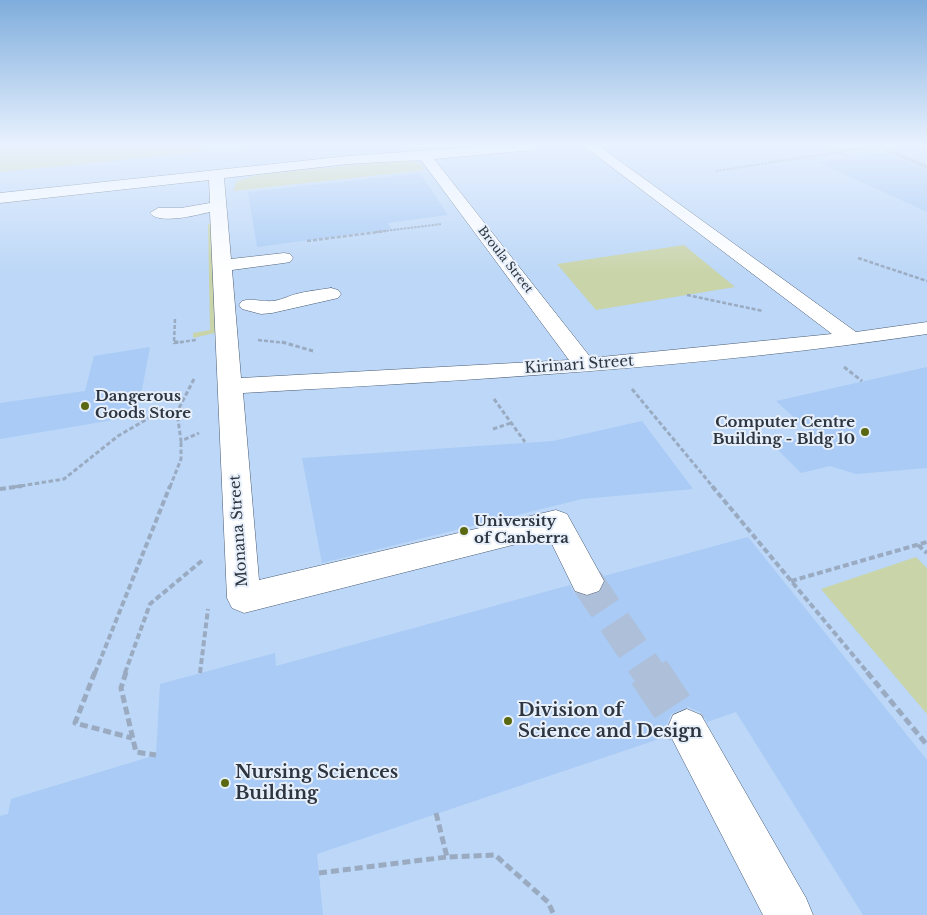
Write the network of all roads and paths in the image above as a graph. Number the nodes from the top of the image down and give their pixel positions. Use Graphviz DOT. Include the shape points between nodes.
graph roads {
  1 [pos="84,189"];
  2 [pos="213,189"];
  3 [pos="450,189"];
  4 [pos="648,189"];
  5 [pos="0,198"];
  6 [pos="450,223"];
  7 [pos="303,242"];
  8 [pos="284,258"];
  9 [pos="858,258"];
  10 [pos="222,266"];
  11 [pos="927,281"];
  12 [pos="331,294"];
  13 [pos="688,295"];
  14 [pos="225,310"];
  15 [pos="765,311"];
  16 [pos="175,319"];
  17 [pos="927,328"];
  18 [pos="852,339"];
  19 [pos="252,340"];
  20 [pos="174,343"];
  21 [pos="314,351"];
  22 [pos="840,363"];
  23 [pos="585,366"];
  24 [pos="196,377"];
  25 [pos="862,381"];
  26 [pos="230,386"];
  27 [pos="630,387"];
  28 [pos="511,423"];
  29 [pos="493,430"];
  30 [pos="181,441"];
  31 [pos="0,489"];
  32 [pos="927,542"];
  33 [pos="918,544"];
  34 [pos="927,553"];
  35 [pos="208,556"];
  36 [pos="587,581"];
  37 [pos="791,581"];
  38 [pos="687,729"];
  39 [pos="132,738"];
  40 [pos="927,745"];
  41 [pos="156,755"];
  42 [pos="436,813"];
  43 [pos="448,857"];
  44 [pos="319,873"];
  45 [pos="554,915"];
  46 [pos="789,915"];
  1 -- 5 [label="street"];
  2 -- 10 [label="street, Monana Street" via="209,207"];
  3 -- 23 [label="street, Broula Street"];
  4 -- 18 [label="street"];
  6 -- 7 [label="path"];
  8 -- 10 [label="street"];
  9 -- 11 [label="path"];
  10 -- 14 [label="street, Monana Street"];
  12 -- 14 [label="street" via="299,298 292,304 261,308 249,305"];
  13 -- 15 [label="path"];
  14 -- 26 [label="street, Monana Street"];
  16 -- 20 [label="path"];
  17 -- 18 [label="street, Kirinari Street"];
  18 -- 23 [label="street, Kirinari Street"];
  19 -- 21 [label="path" via="279,341"];
  22 -- 25 [label="path"];
  23 -- 26 [label="street, Kirinari Street"];
  24 -- 31 [label="path" via="177,412 161,411 118,436 64,479"];
  26 -- 36 [label="street, Monana Street" via="244,598 556,522"];
  27 -- 37 [label="path"];
  28 -- 29 [label="path"];
  30 -- 39 [label="path" via="180,459 75,724"];
  32 -- 33 [label="path"];
  33 -- 34 [label="path"];
  33 -- 37 [label="path"];
  35 -- 39 [label="path" via="150,604 121,688"];
  37 -- 40 [label="path"];
  38 -- 46 [label="street"];
  39 -- 41 [label="path" via="136,752"];
  42 -- 43 [label="path"];
  43 -- 44 [label="path"];
  43 -- 45 [label="path" via="495,855 548,902"];
}
